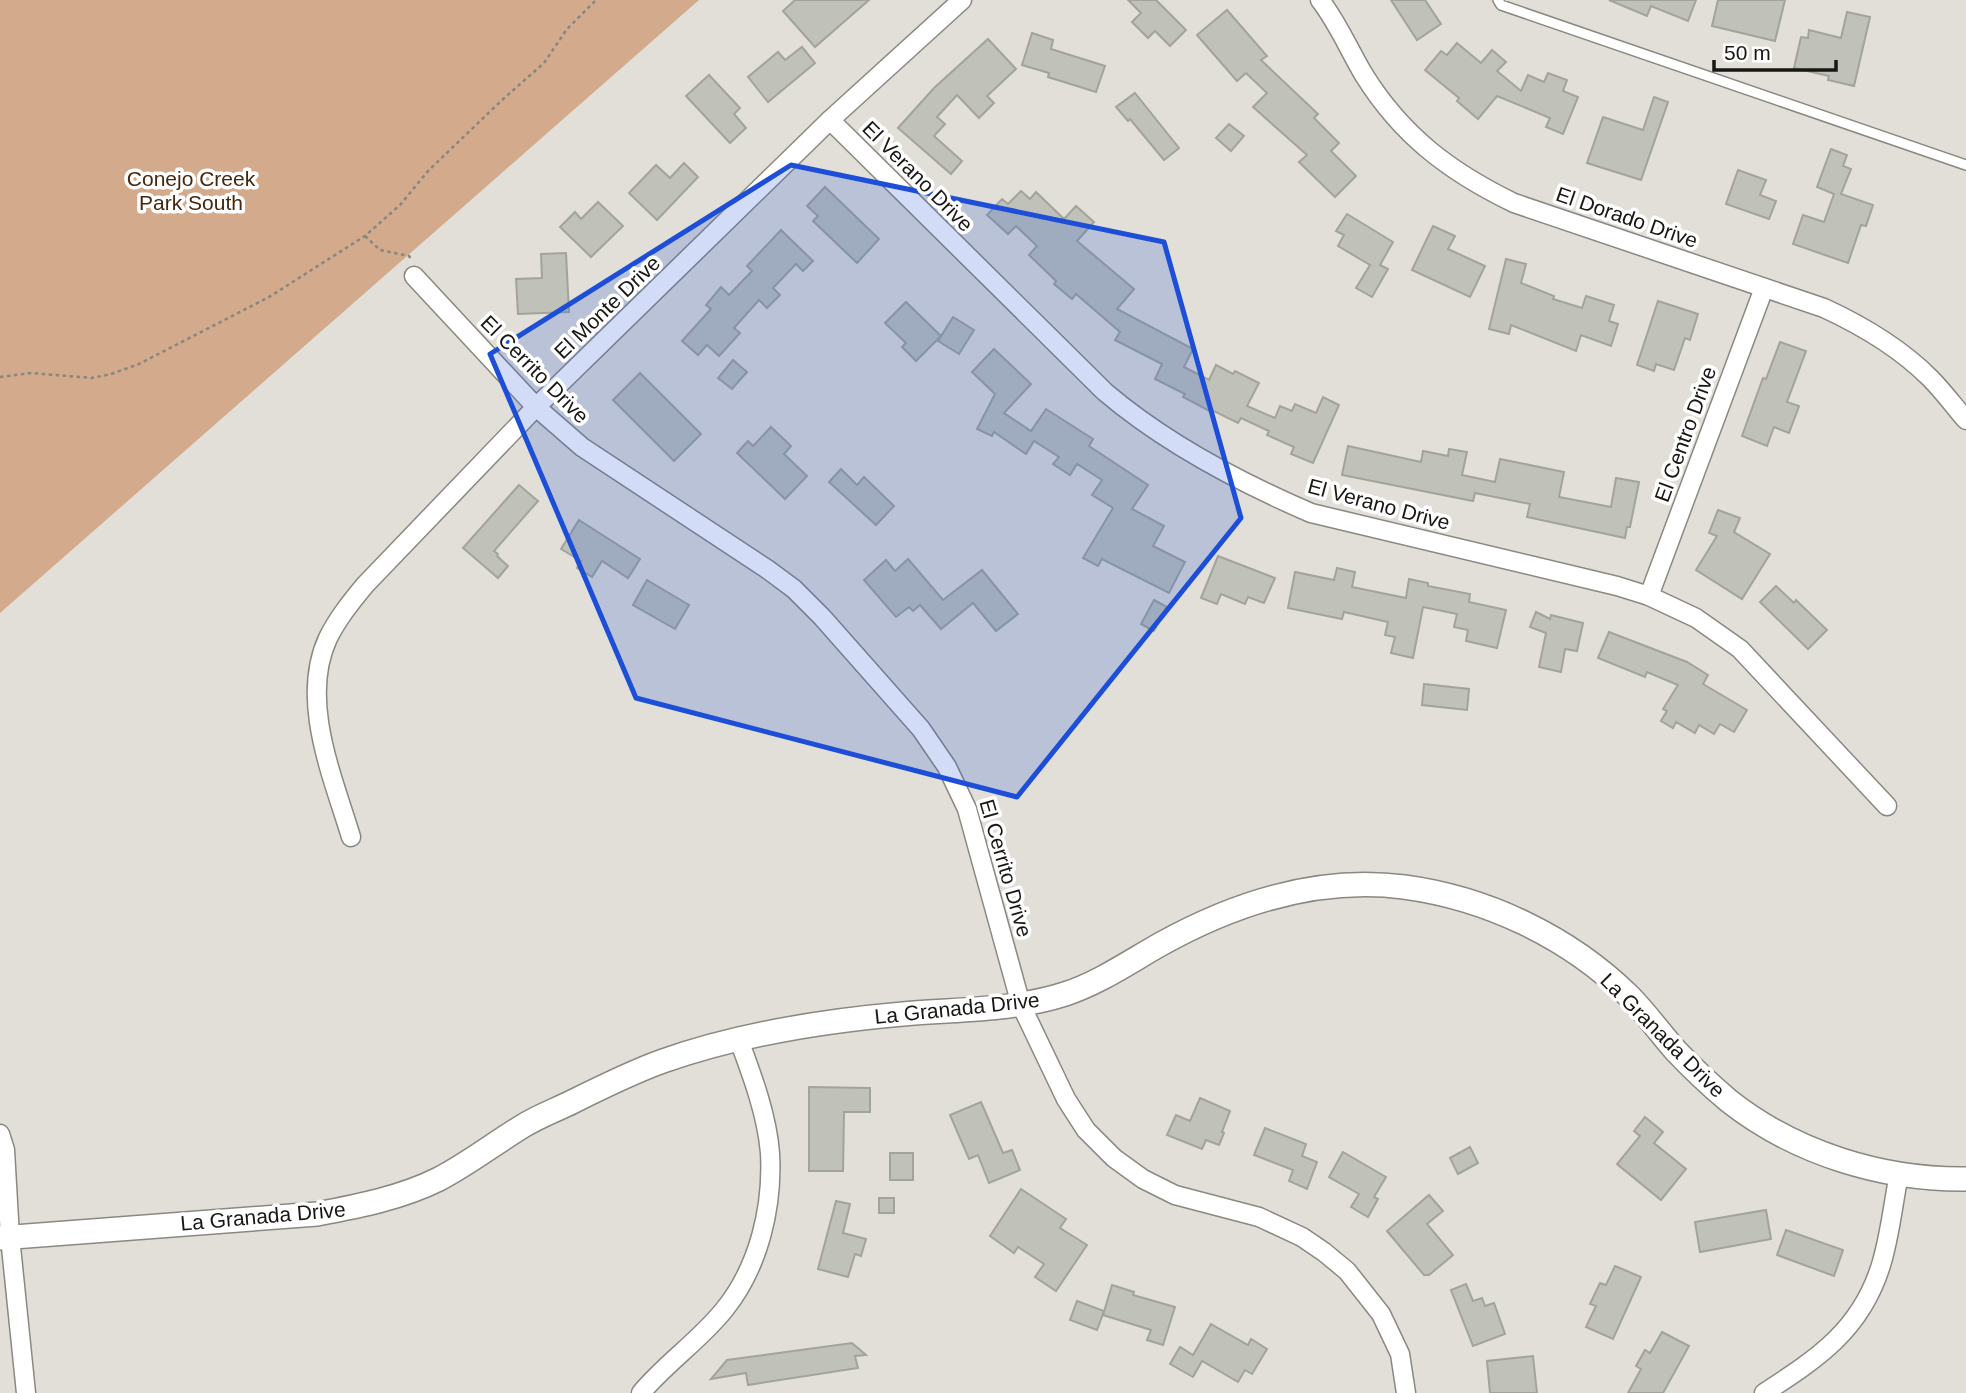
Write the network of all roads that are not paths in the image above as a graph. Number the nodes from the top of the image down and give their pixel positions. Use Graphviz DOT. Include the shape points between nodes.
graph roads {
  1 [pos="962,0"];
  2 [pos="1320,0"];
  3 [pos="1498,0"];
  4 [pos="830,120"];
  5 [pos="1966,165"];
  6 [pos="414,276"];
  7 [pos="1764,288"];
  8 [pos="536,407"];
  9 [pos="1966,420"];
  10 [pos="1649,596"];
  11 [pos="1887,806"];
  12 [pos="351,837"];
  13 [pos="1021,1005"];
  14 [pos="739,1040"];
  15 [pos="0,1134"];
  16 [pos="1899,1174"];
  17 [pos="1966,1179"];
  18 [pos="5,1237"];
  19 [pos="26,1393"];
  20 [pos="640,1393"];
  21 [pos="1406,1393"];
  22 [pos="1764,1393"];
  1 -- 4 [label="street, El Monte Drive"];
  2 -- 7 [label="street, El Dorado Drive" via="1385,106 1413,138 1447,166 1514,202"];
  3 -- 5 [label="lane" via="1501,5"];
  4 -- 8 [label="street, El Monte Drive"];
  4 -- 10 [label="street, El Verano Drive" via="1105,392 1160,433 1265,493 1311,513"];
  6 -- 8 [label="street, El Cerrito Drive"];
  7 -- 9 [label="street, El Dorado Drive" via="1859,324 1930,378"];
  7 -- 10 [label="street, El Centro Drive"];
  8 -- 12 [label="street, El Monte Drive" via="365,585 327,640 318,673 318,708 324,746"];
  8 -- 13 [label="street, El Cerrito Drive" via="582,447 794,589 921,729 947,767 967,809"];
  10 -- 11 [label="street, El Verano Drive" via="1696,618 1740,649"];
  13 -- 14 [label="street, La Granada Drive" via="838,1020"];
  13 -- 16 [label="street, La Granada Drive" via="1100,980 1222,913 1268,897 1358,885 1439,893 1514,919 1580,956 1632,999 1704,1080 1767,1126 1835,1158"];
  13 -- 21 [label="street, El Cerrito Drive" via="1066,1099 1086,1130 1114,1158 1175,1195 1259,1217 1302,1237 1347,1271 1381,1314 1400,1354"];
  14 -- 18 [label="street, La Granada Drive" via="662,1061 527,1123 438,1179 360,1206 317,1214"];
  14 -- 20 [label="street" via="770,1153 769,1196 760,1241 727,1308"];
  15 -- 18 [label="street" via="5,1150"];
  16 -- 17 [label="street, La Granada Drive"];
  16 -- 22 [label="street" via="1881,1265 1862,1309 1809,1364"];
  18 -- 19 [label="street"];
}
